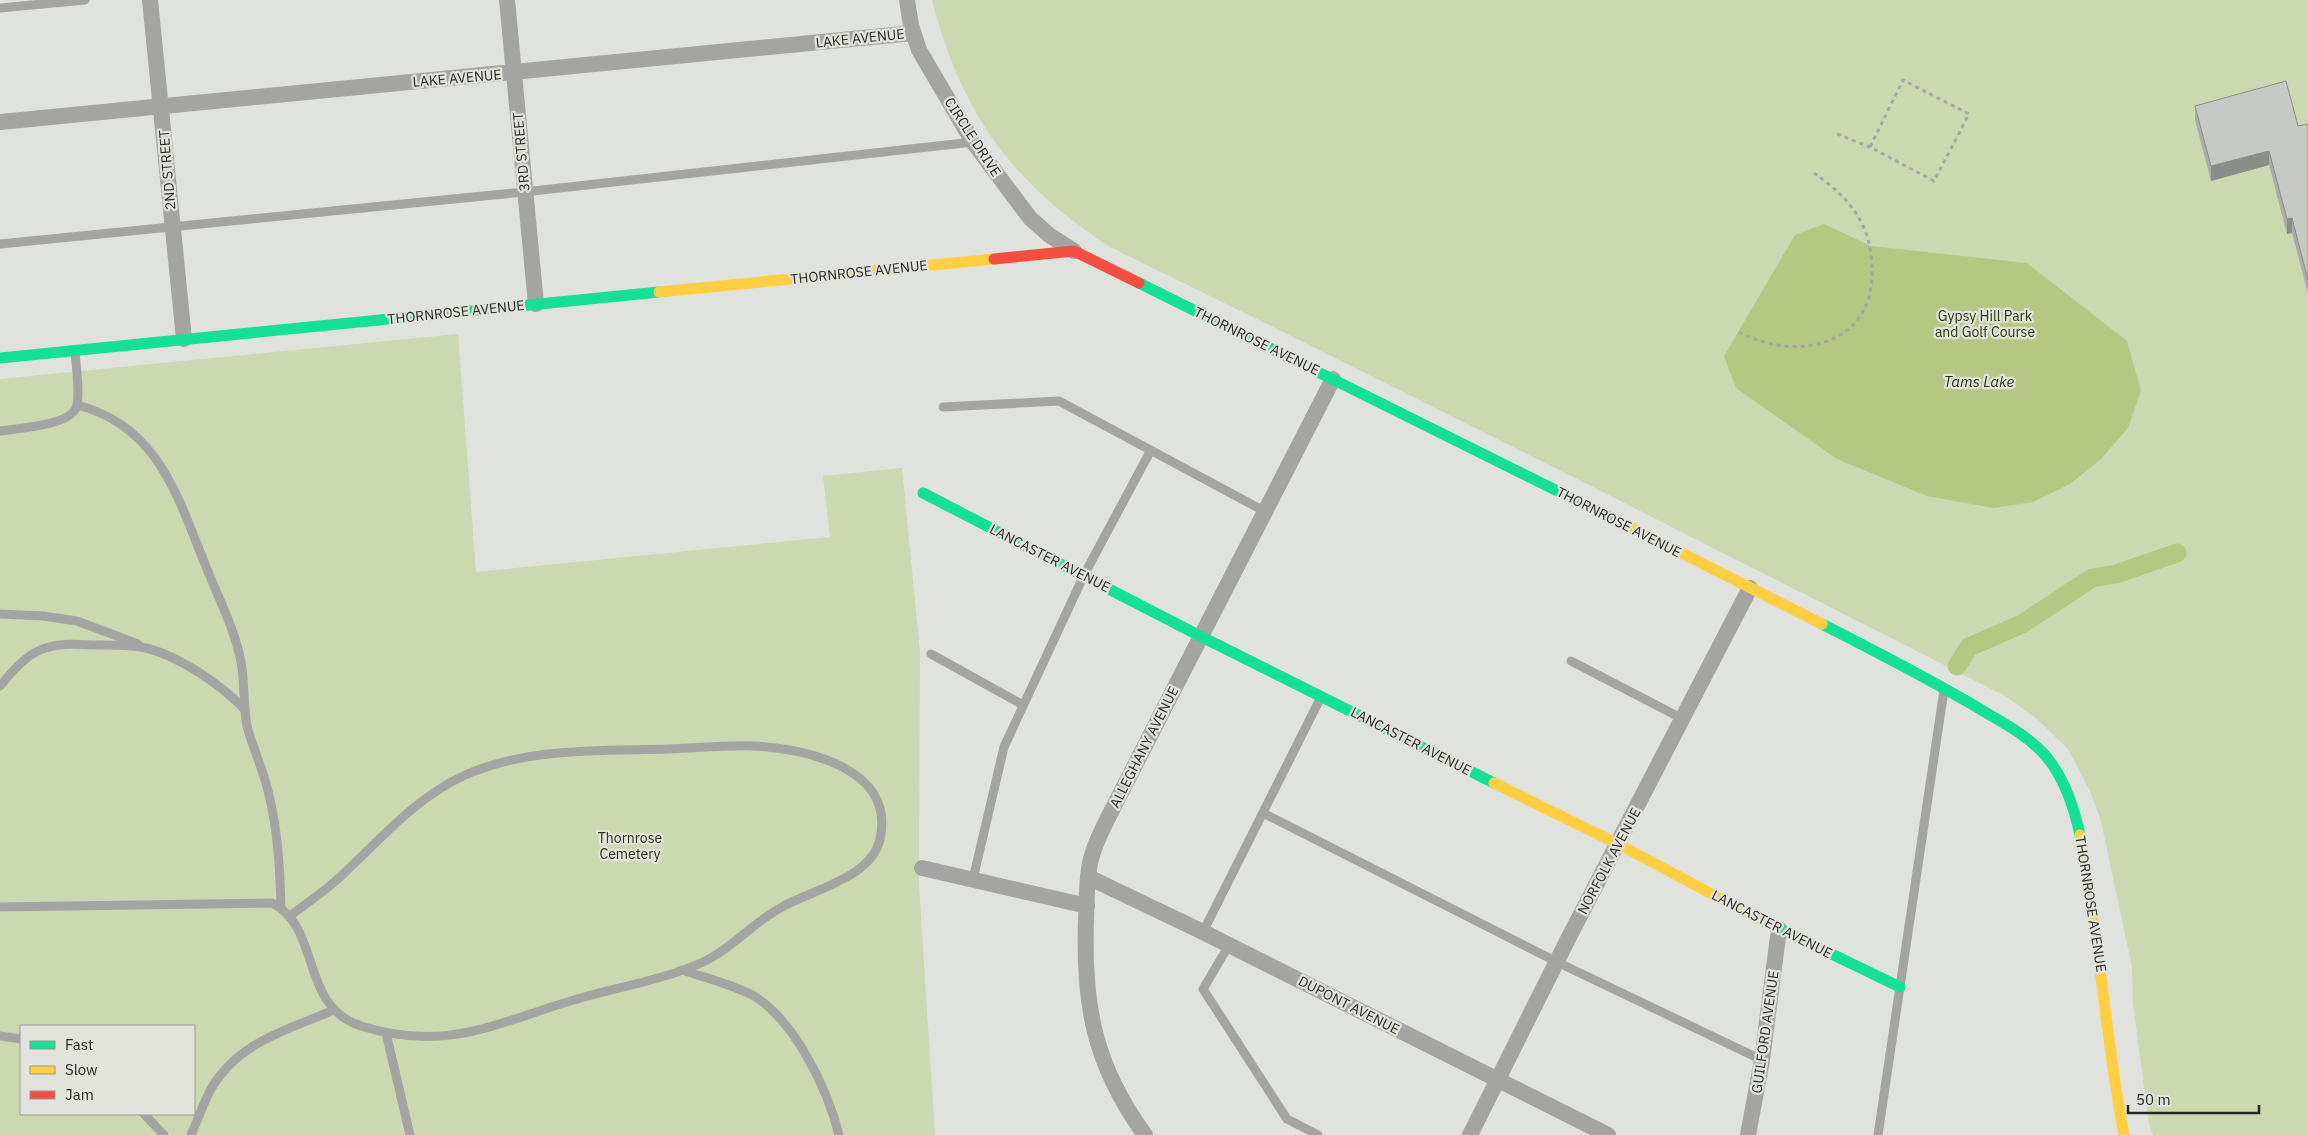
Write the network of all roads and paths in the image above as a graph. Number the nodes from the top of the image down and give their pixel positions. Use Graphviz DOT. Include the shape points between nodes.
graph roads {
  1 [pos="85,0"];
  2 [pos="150,0"];
  3 [pos="507,0"];
  4 [pos="907,0"];
  5 [pos="0,8"];
  6 [pos="913,33"];
  7 [pos="514,73"];
  8 [pos="161,106"];
  9 [pos="0,122"];
  10 [pos="1837,134"];
  11 [pos="973,142"];
  12 [pos="1870,147"];
  13 [pos="1811,171"];
  14 [pos="524,192"];
  15 [pos="172,228"];
  16 [pos="0,244"];
  17 [pos="1074,251"];
  18 [pos="536,304"];
  19 [pos="1738,332"];
  20 [pos="184,339"];
  21 [pos="75,350"];
  22 [pos="0,358"];
  23 [pos="1333,379"];
  24 [pos="77,405"];
  25 [pos="943,407"];
  26 [pos="0,431"];
  27 [pos="1151,450"];
  28 [pos="923,493"];
  29 [pos="1264,511"];
  30 [pos="1084,575"];
  31 [pos="1750,588"];
  32 [pos="0,614"];
  33 [pos="1200,636"];
  34 [pos="145,648"];
  35 [pos="931,654"];
  36 [pos="1571,661"];
  37 [pos="0,686"];
  38 [pos="1944,688"];
  39 [pos="1321,696"];
  40 [pos="1023,705"];
  41 [pos="245,710"];
  42 [pos="1684,719"];
  43 [pos="1263,813"];
  44 [pos="1618,844"];
  45 [pos="922,868"];
  46 [pos="1088,877"];
  47 [pos="974,879"];
  48 [pos="1087,906"];
  49 [pos="0,907"];
  50 [pos="280,908"];
  51 [pos="290,916"];
  52 [pos="1779,929"];
  53 [pos="1203,932"];
  54 [pos="1230,945"];
  55 [pos="1557,962"];
  56 [pos="682,970"];
  57 [pos="1900,986"];
  58 [pos="334,1010"];
  59 [pos="386,1033"];
  60 [pos="0,1036"];
  61 [pos="20,1039"];
  62 [pos="1762,1060"];
  63 [pos="1498,1080"];
  64 [pos="145,1115"];
  65 [pos="164,1135"];
  66 [pos="191,1135"];
  67 [pos="410,1135"];
  68 [pos="840,1135"];
  69 [pos="1145,1135"];
  70 [pos="1318,1135"];
  71 [pos="1470,1135"];
  72 [pos="1608,1135"];
  73 [pos="1748,1135"];
  74 [pos="1878,1135"];
  75 [pos="2124,1135"];
  1 -- 5 [label="lane"];
  2 -- 8 [label="street, 2ND STREET"];
  3 -- 7 [label="street, 3RD STREET"];
  4 -- 6 [label="street, CIRCLE DRIVE"];
  6 -- 7 [label="street, LAKE AVENUE"];
  6 -- 11 [label="street, CIRCLE DRIVE" via="926,64"];
  7 -- 8 [label="street, LAKE AVENUE"];
  7 -- 14 [label="street, 3RD STREET"];
  8 -- 9 [label="street, LAKE AVENUE"];
  8 -- 15 [label="street, 2ND STREET"];
  10 -- 12 [label="path"];
  11 -- 14 [label="lane"];
  11 -- 17 [label="street, CIRCLE DRIVE" via="1030,218"];
  12 -- 12 [label="path" via="1934,181 1969,114 1903,80"];
  13 -- 19 [label="path" via="1835,188 1861,222 1869,245 1873,285 1868,302 1856,325 1834,340 1816,345 1796,347 1754,340"];
  14 -- 15 [label="lane"];
  14 -- 18 [label="street, 3RD STREET"];
  15 -- 16 [label="lane"];
  15 -- 20 [label="street, 2ND STREET"];
  17 -- 18 [label="street, THORNROSE AVENUE"];
  17 -- 23 [label="street, THORNROSE AVENUE"];
  18 -- 20 [label="street, THORNROSE AVENUE"];
  20 -- 21 [label="street, THORNROSE AVENUE"];
  21 -- 22 [label="street, THORNROSE AVENUE"];
  21 -- 24 [label="lane"];
  23 -- 29 [label="street, ALLEGHANY AVENUE"];
  23 -- 31 [label="street, THORNROSE AVENUE"];
  24 -- 26 [label="lane" via="68,418"];
  24 -- 41 [label="lane" via="101,412 123,424 149,448 164,469 236,642"];
  25 -- 27 [label="lane" via="1059,401"];
  27 -- 29 [label="lane"];
  27 -- 30 [label="lane"];
  28 -- 30 [label="street, LANCASTER AVENUE"];
  29 -- 33 [label="street, ALLEGHANY AVENUE"];
  30 -- 33 [label="street, LANCASTER AVENUE"];
  30 -- 40 [label="lane"];
  31 -- 38 [label="street, THORNROSE AVENUE"];
  31 -- 42 [label="street, NORFOLK AVENUE"];
  32 -- 34 [label="lane" via="77,621"];
  33 -- 39 [label="street, LANCASTER AVENUE"];
  33 -- 46 [label="street, ALLEGHANY AVENUE" via="1112,810 1093,852"];
  34 -- 37 [label="lane" via="70,644 50,647 27,658"];
  34 -- 41 [label="lane" via="214,682"];
  35 -- 40 [label="lane"];
  36 -- 42 [label="lane"];
  38 -- 57 [label="lane"];
  38 -- 75 [label="street, THORNROSE AVENUE" via="2031,741 2054,766 2070,799 2084,848"];
  39 -- 43 [label="lane"];
  39 -- 44 [label="street, LANCASTER AVENUE"];
  40 -- 47 [label="lane" via="1004,746"];
  41 -- 50 [label="lane" via="274,815"];
  42 -- 44 [label="street, NORFOLK AVENUE"];
  43 -- 53 [label="lane"];
  43 -- 55 [label="lane"];
  44 -- 52 [label="street, LANCASTER AVENUE"];
  44 -- 55 [label="street, NORFOLK AVENUE"];
  45 -- 47 [label="street"];
  46 -- 48 [label="street, ALLEGHANY AVENUE"];
  46 -- 53 [label="street, DUPONT AVENUE"];
  47 -- 48 [label="street"];
  48 -- 69 [label="street, ALLEGHANY AVENUE" via="1085,963 1091,1019 1116,1087"];
  49 -- 50 [label="lane" via="244,903 272,904"];
  50 -- 51 [label="lane"];
  51 -- 56 [label="lane" via="341,876 380,836 428,796 468,774 512,759 617,749 756,746 836,763 861,778 875,796 882,821 877,849 866,866 777,909 710,959"];
  51 -- 58 [label="lane" via="321,993"];
  52 -- 57 [label="street, LANCASTER AVENUE"];
  52 -- 62 [label="street, GUILFORD AVENUE"];
  53 -- 54 [label="street, DUPONT AVENUE"];
  54 -- 63 [label="street, DUPONT AVENUE"];
  54 -- 70 [label="lane" via="1203,989 1286,1119"];
  55 -- 62 [label="lane"];
  55 -- 63 [label="street, NORFOLK AVENUE"];
  56 -- 59 [label="lane" via="469,1033 437,1038"];
  56 -- 68 [label="lane" via="745,992 773,1011 812,1066"];
  57 -- 74 [label="lane"];
  58 -- 59 [label="lane" via="357,1025"];
  58 -- 66 [label="lane" via="253,1044 235,1059 211,1088"];
  59 -- 67 [label="lane"];
  60 -- 61 [label="lane"];
  62 -- 73 [label="street, GUILFORD AVENUE"];
  63 -- 71 [label="street, NORFOLK AVENUE"];
  63 -- 72 [label="street, DUPONT AVENUE"];
  64 -- 65 [label="lane"];
}
